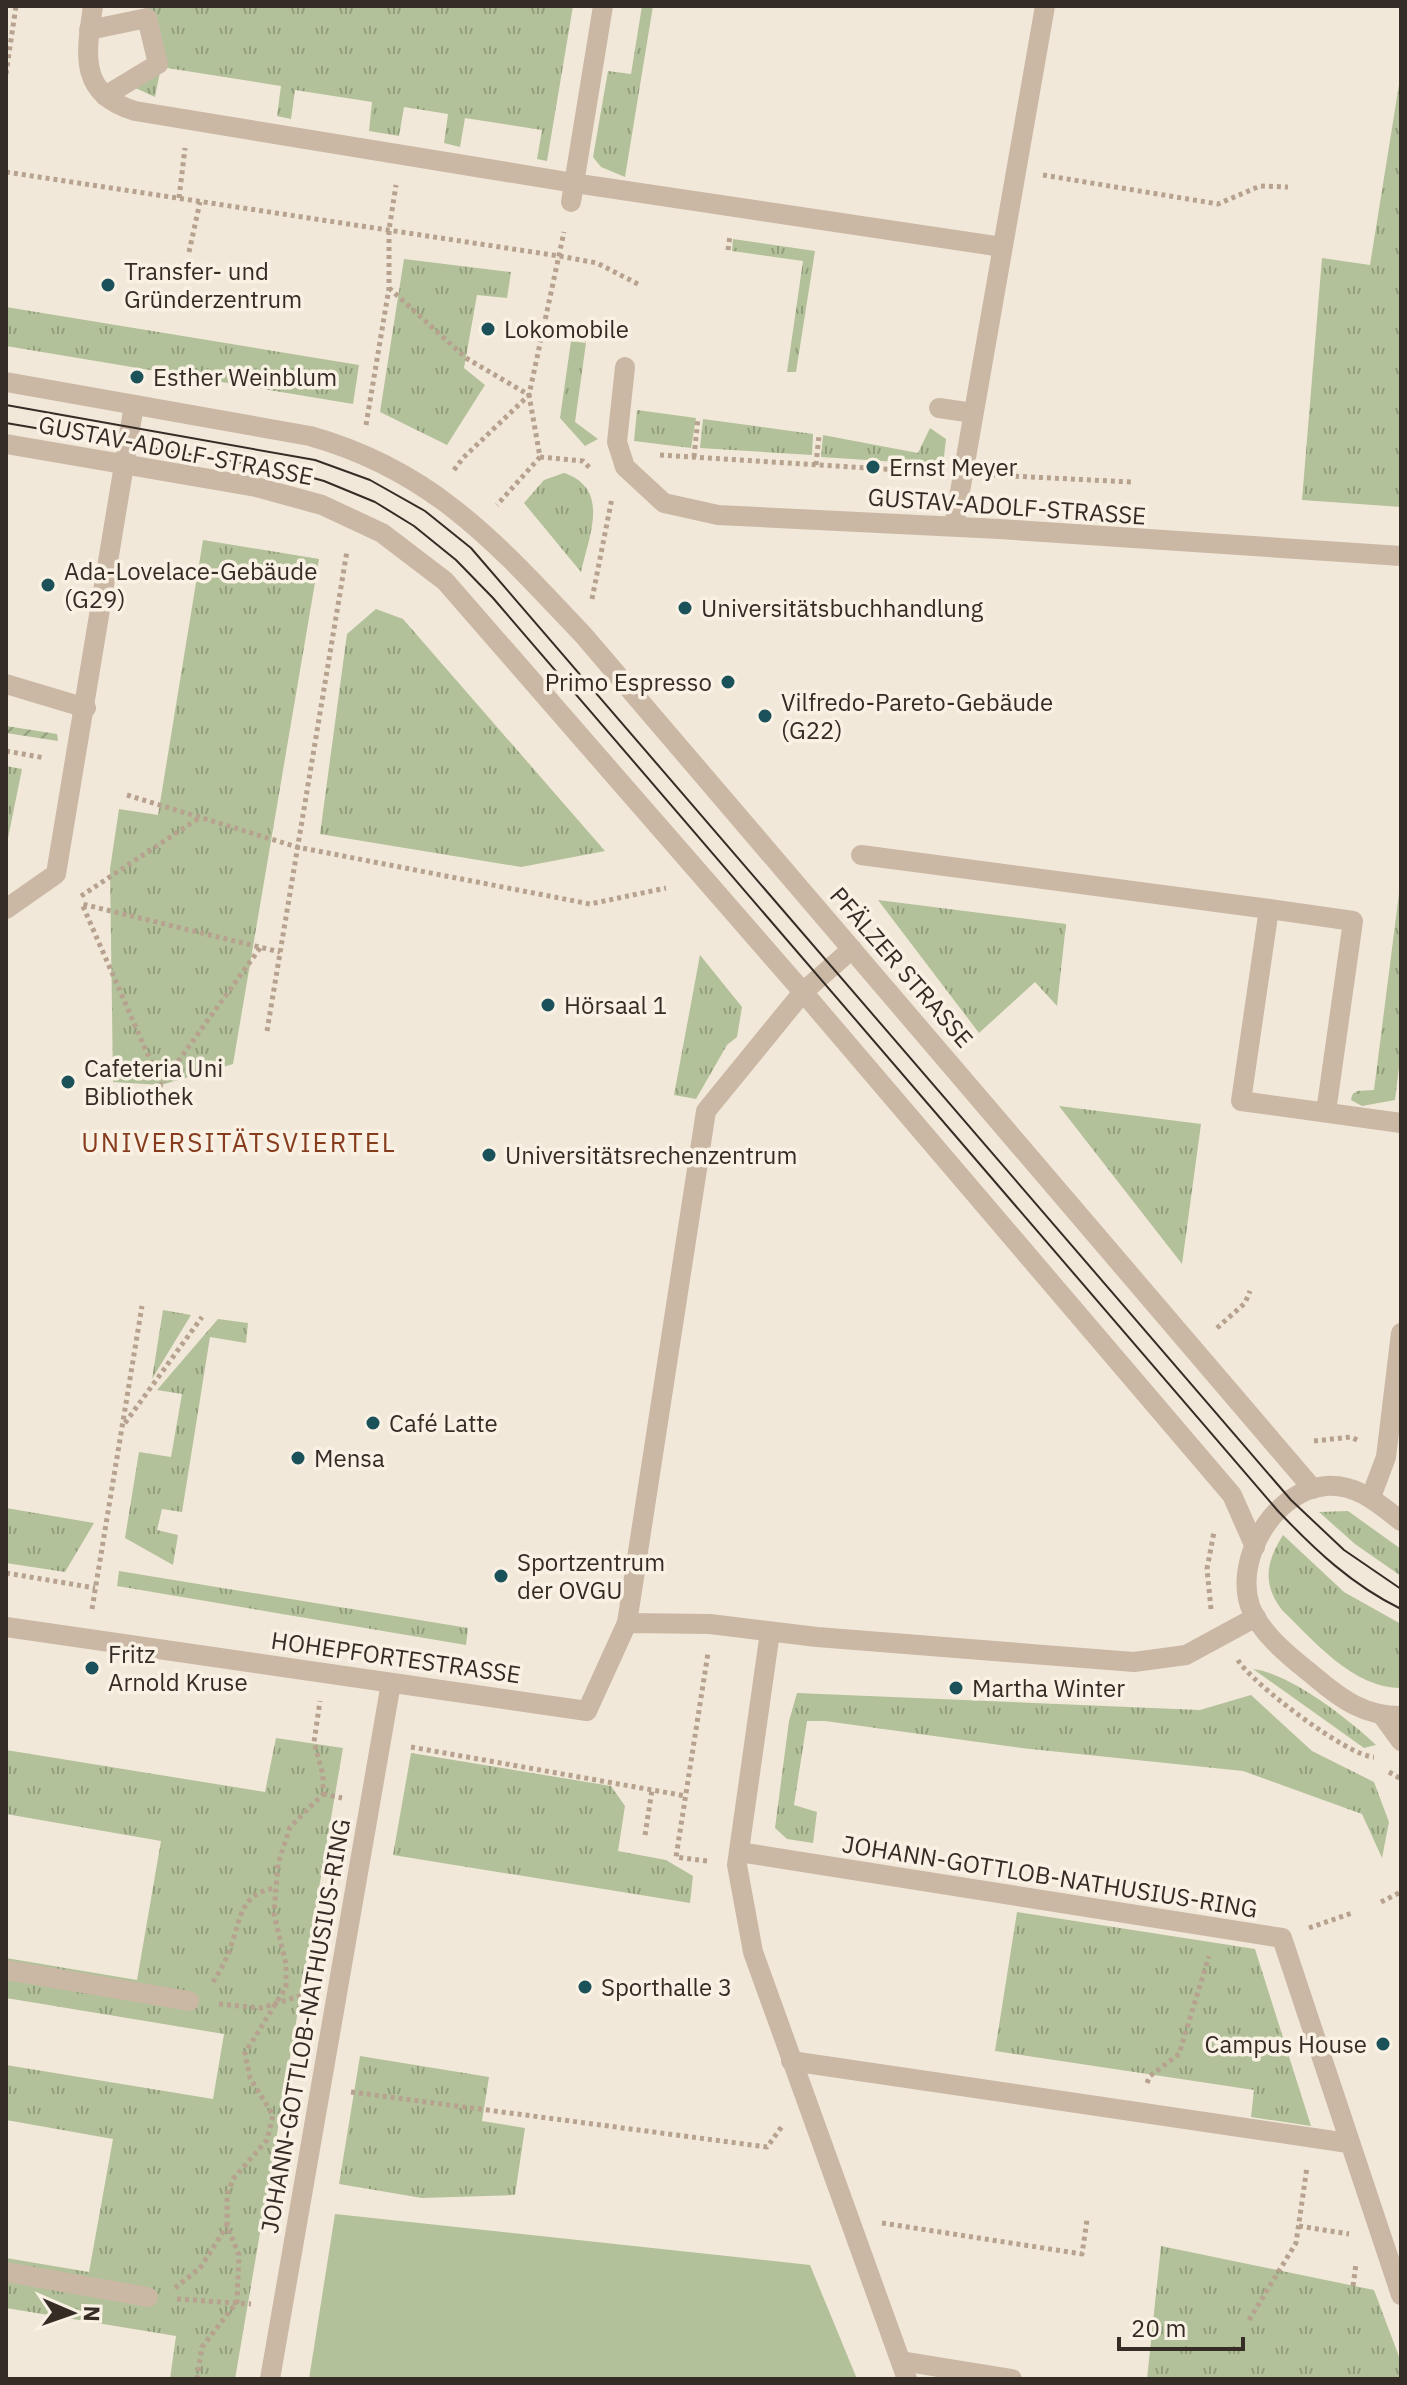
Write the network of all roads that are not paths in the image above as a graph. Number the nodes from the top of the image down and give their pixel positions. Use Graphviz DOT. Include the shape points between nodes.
graph roads {
  1 [pos="93,6"];
  2 [pos="603,6"];
  3 [pos="1045,6"];
  4 [pos="89,30"];
  5 [pos="105,96"];
  6 [pos="572,193"];
  7 [pos="1002,247"];
  8 [pos="625,367"];
  9 [pos="6,382"];
  10 [pos="134,405"];
  11 [pos="939,408"];
  12 [pos="973,413"];
  13 [pos="6,444"];
  14 [pos="125,462"];
  15 [pos="437,495"];
  16 [pos="954,526"];
  17 [pos="1401,556"];
  18 [pos="6,684"];
  19 [pos="86,708"];
  20 [pos="861,855"];
  21 [pos="6,909"];
  22 [pos="1269,909"];
  23 [pos="852,949"];
  24 [pos="803,992"];
  25 [pos="1326,1112"];
  26 [pos="1401,1123"];
  27 [pos="1401,1333"];
  28 [pos="1313,1489"];
  29 [pos="1371,1497"];
  30 [pos="1401,1521"];
  31 [pos="1255,1547"];
  32 [pos="1256,1617"];
  33 [pos="627,1623"];
  34 [pos="6,1627"];
  35 [pos="770,1632"];
  36 [pos="391,1683"];
  37 [pos="1392,1716"];
  38 [pos="1401,1741"];
  39 [pos="738,1859"];
  40 [pos="6,1970"];
  41 [pos="189,2001"];
  42 [pos="791,2061"];
  43 [pos="1348,2143"];
  44 [pos="6,2272"];
  45 [pos="1401,2295"];
  46 [pos="148,2297"];
  47 [pos="904,2370"];
  48 [pos="270,2379"];
  49 [pos="1012,2379"];
  1 -- 4 [label="street"];
  2 -- 6 [label="street"];
  3 -- 7 [label="street"];
  4 -- 5 [label="street" via="88,63"];
  4 -- 5 [label="street" via="147,18 158,64"];
  5 -- 6 [label="street" via="135,111 400,152"];
  6 -- 7 [label="street"];
  7 -- 12 [label="street"];
  8 -- 16 [label="street, GUSTAV-ADOLF-STRASSE" via="617,440 625,467 664,503 718,515"];
  9 -- 10 [label="street, GUSTAV-ADOLF-STRASSE"];
  10 -- 14 [label="street"];
  10 -- 15 [label="street, GUSTAV-ADOLF-STRASSE" via="350,447"];
  11 -- 12 [label="street"];
  12 -- 16 [label="street"];
  13 -- 14 [label="street, GUSTAV-ADOLF-STRASSE"];
  14 -- 19 [label="street"];
  14 -- 24 [label="street, GUSTAV-ADOLF-STRASSE" via="256,487 343,513 412,553 486,627"];
  15 -- 23 [label="street, PFÄLZER STRASSE" via="476,525 585,637"];
  16 -- 17 [label="street, GUSTAV-ADOLF-STRASSE"];
  18 -- 19 [label="street"];
  19 -- 21 [label="street" via="56,874"];
  20 -- 22 [label="street"];
  22 -- 25 [label="street" via="1353,921"];
  22 -- 25 [label="street" via="1241,1101"];
  23 -- 24 [label="street, HOHEPFORTESTRASSE"];
  23 -- 28 [label="street, PFÄLZER STRASSE"];
  24 -- 31 [label="street" via="1232,1495"];
  24 -- 33 [label="street, HOHEPFORTESTRASSE" via="706,1111"];
  25 -- 26 [label="street"];
  27 -- 29 [label="street" via="1386,1457"];
  28 -- 29 [label="street" via="1345,1488"];
  28 -- 31 [label="street" via="1278,1511"];
  29 -- 30 [label="street"];
  31 -- 32 [label="street" via="1248,1586"];
  32 -- 35 [label="street" via="1186,1655 1134,1662"];
  32 -- 37 [label="street" via="1283,1650 1330,1690 1354,1707"];
  33 -- 35 [label="street" via="710,1624"];
  33 -- 36 [label="street, HOHEPFORTESTRASSE" via="587,1711"];
  34 -- 36 [label="street, HOHEPFORTESTRASSE"];
  35 -- 39 [label="street"];
  36 -- 48 [label="street, JOHANN-GOTTLOB-NATHUSIUS-RING"];
  37 -- 38 [label="street"];
  39 -- 42 [label="street" via="753,1952"];
  39 -- 43 [label="street, JOHANN-GOTTLOB-NATHUSIUS-RING" via="1282,1938"];
  40 -- 41 [label="street"];
  42 -- 43 [label="street"];
  42 -- 47 [label="street"];
  43 -- 45 [label="street, JOHANN-GOTTLOB-NATHUSIUS-RING"];
  44 -- 46 [label="street"];
  47 -- 49 [label="street"];
}
